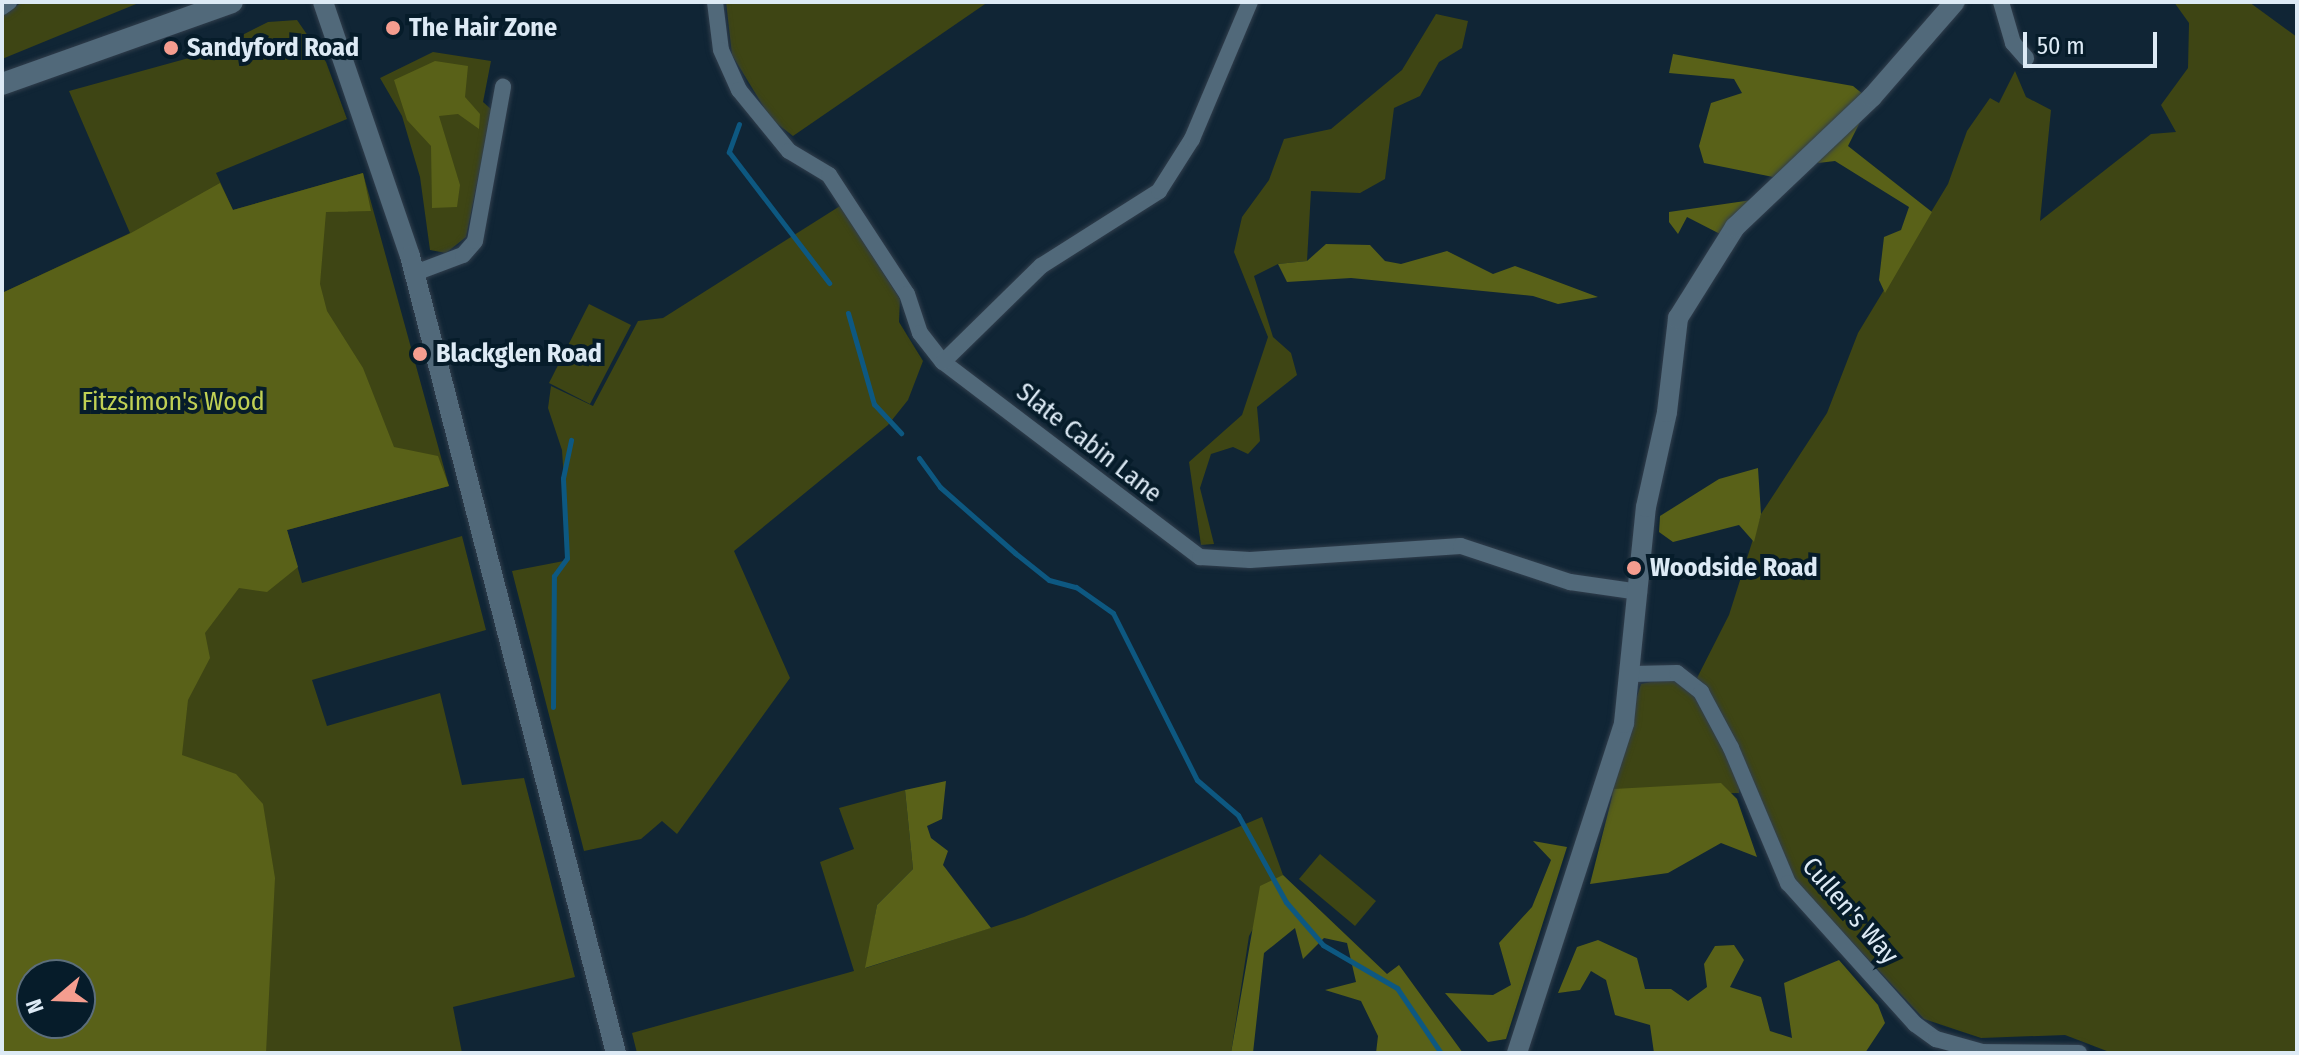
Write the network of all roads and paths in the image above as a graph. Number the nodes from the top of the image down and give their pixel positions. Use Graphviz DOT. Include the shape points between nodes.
graph roads {
  1 [pos="9,2"];
  2 [pos="232,2"];
  3 [pos="323,2"];
  4 [pos="715,2"];
  5 [pos="1250,2"];
  6 [pos="1955,2"];
  7 [pos="2001,2"];
  8 [pos="2,7"];
  9 [pos="2026,58"];
  10 [pos="2,84"];
  11 [pos="503,87"];
  12 [pos="415,273"];
  13 [pos="943,362"];
  14 [pos="1639,592"];
  15 [pos="1633,674"];
  16 [pos="616,1053"];
  17 [pos="1517,1053"];
  18 [pos="2079,1053"];
  1 -- 8 [label="street"];
  2 -- 10 [label="main road"];
  3 -- 12 [label="street" via="358,89"];
  4 -- 13 [label="street, Slate Cabin Lane" via="721,50 739,90 789,151 829,175 907,294 920,333"];
  5 -- 13 [label="street" via="1192,139 1159,191 1041,266"];
  6 -- 14 [label="street" via="1872,97 1735,227 1678,318 1667,412 1646,507"];
  7 -- 9 [label="street" via="2013,43"];
  11 -- 12 [label="street" via="475,241 450,262"];
  12 -- 16 [label="street"];
  13 -- 14 [label="street, Slate Cabin Lane" via="1200,557 1250,560 1461,546 1556,578"];
  14 -- 15 [label="street"];
  15 -- 17 [label="street" via="1570,902"];
  15 -- 18 [label="street, Cullen's Way" via="1677,673 1701,692 1731,748 1788,883 1915,1024 1936,1039 1983,1052"];
}
